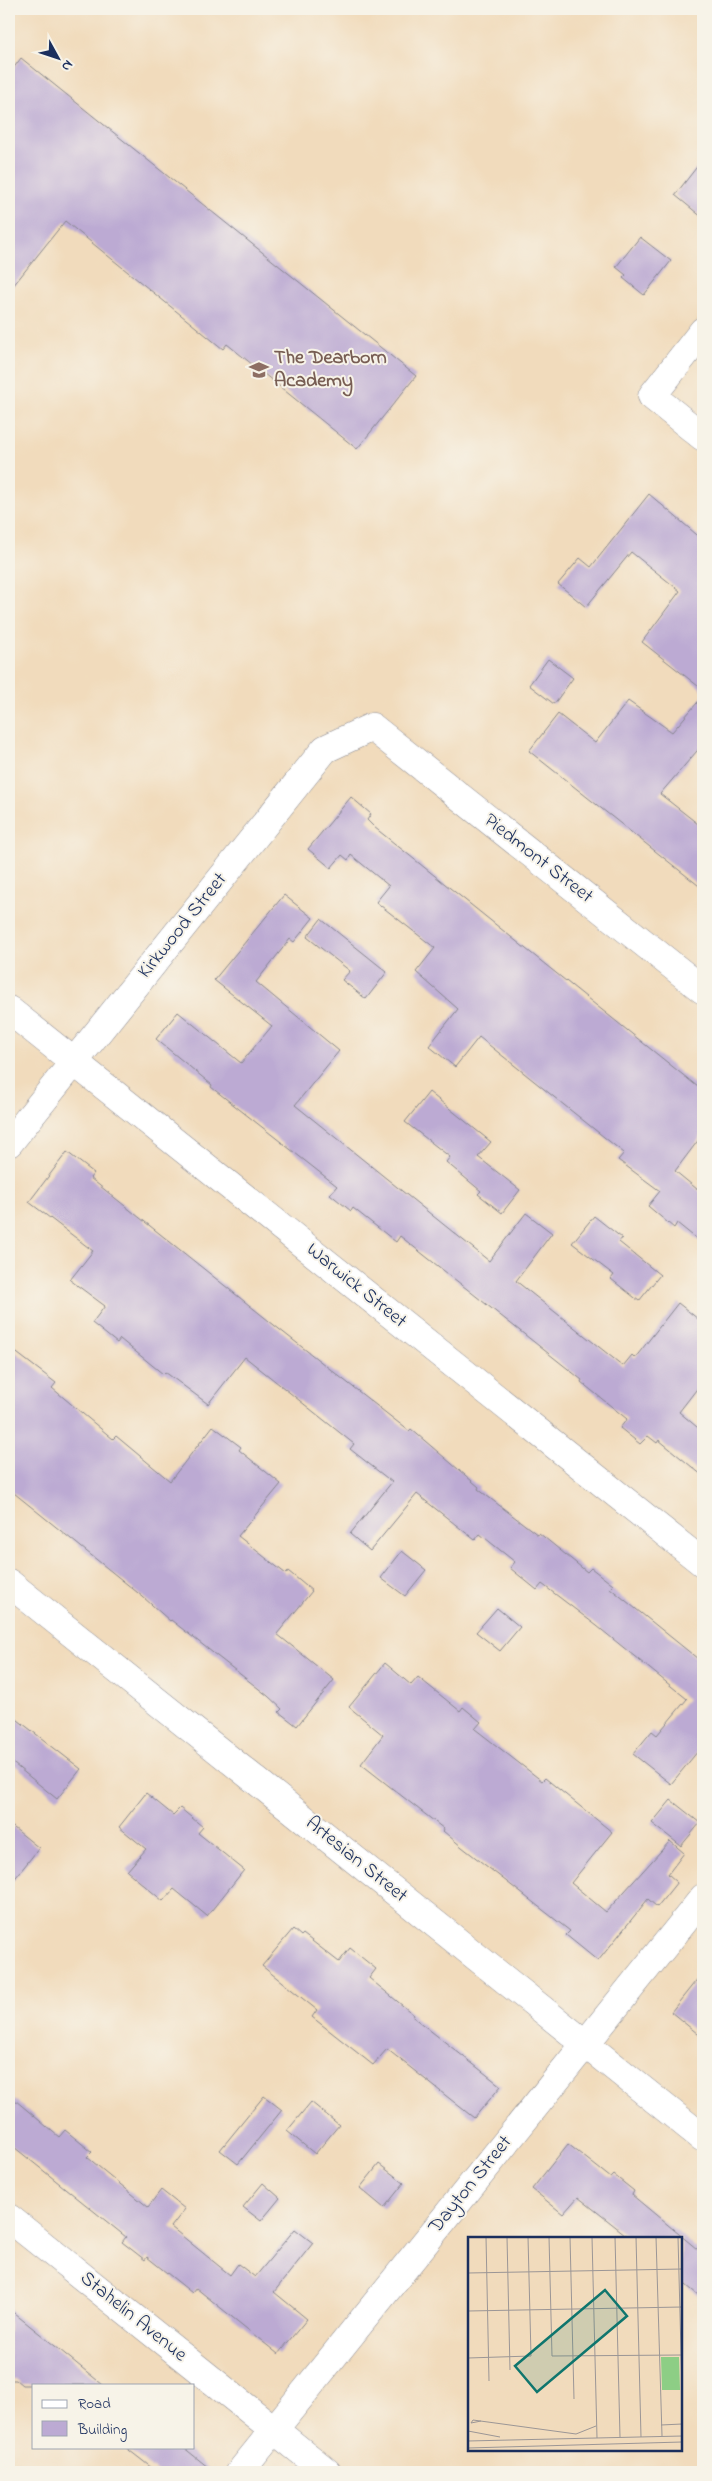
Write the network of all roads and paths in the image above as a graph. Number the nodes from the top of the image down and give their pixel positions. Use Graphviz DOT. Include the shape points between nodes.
graph roads {
  1 [pos="703,331"];
  2 [pos="703,437"];
  3 [pos="372,727"];
  4 [pos="703,990"];
  5 [pos="9,1010"];
  6 [pos="75,1062"];
  7 [pos="9,1144"];
  8 [pos="703,1563"];
  9 [pos="9,1583"];
  10 [pos="703,1898"];
  11 [pos="586,2043"];
  12 [pos="703,2138"];
  13 [pos="9,2218"];
  14 [pos="274,2430"];
  15 [pos="240,2472"];
  16 [pos="327,2472"];
  1 -- 2 [label="street" via="652,396"];
  3 -- 4 [label="street, Piedmont Street"];
  3 -- 6 [label="street, Kirkwood Street" via="325,749"];
  5 -- 6 [label="street, Warwick Street"];
  6 -- 7 [label="street, Kirkwood Street"];
  6 -- 8 [label="street, Warwick Street"];
  9 -- 11 [label="street, Artesian Street"];
  10 -- 11 [label="street, Dayton Street"];
  11 -- 12 [label="street, Artesian Street"];
  11 -- 14 [label="street, Dayton Street"];
  13 -- 14 [label="street, Stahelin Avenue"];
  14 -- 15 [label="street, Dayton Street"];
  14 -- 16 [label="street, Stahelin Avenue"];
}
